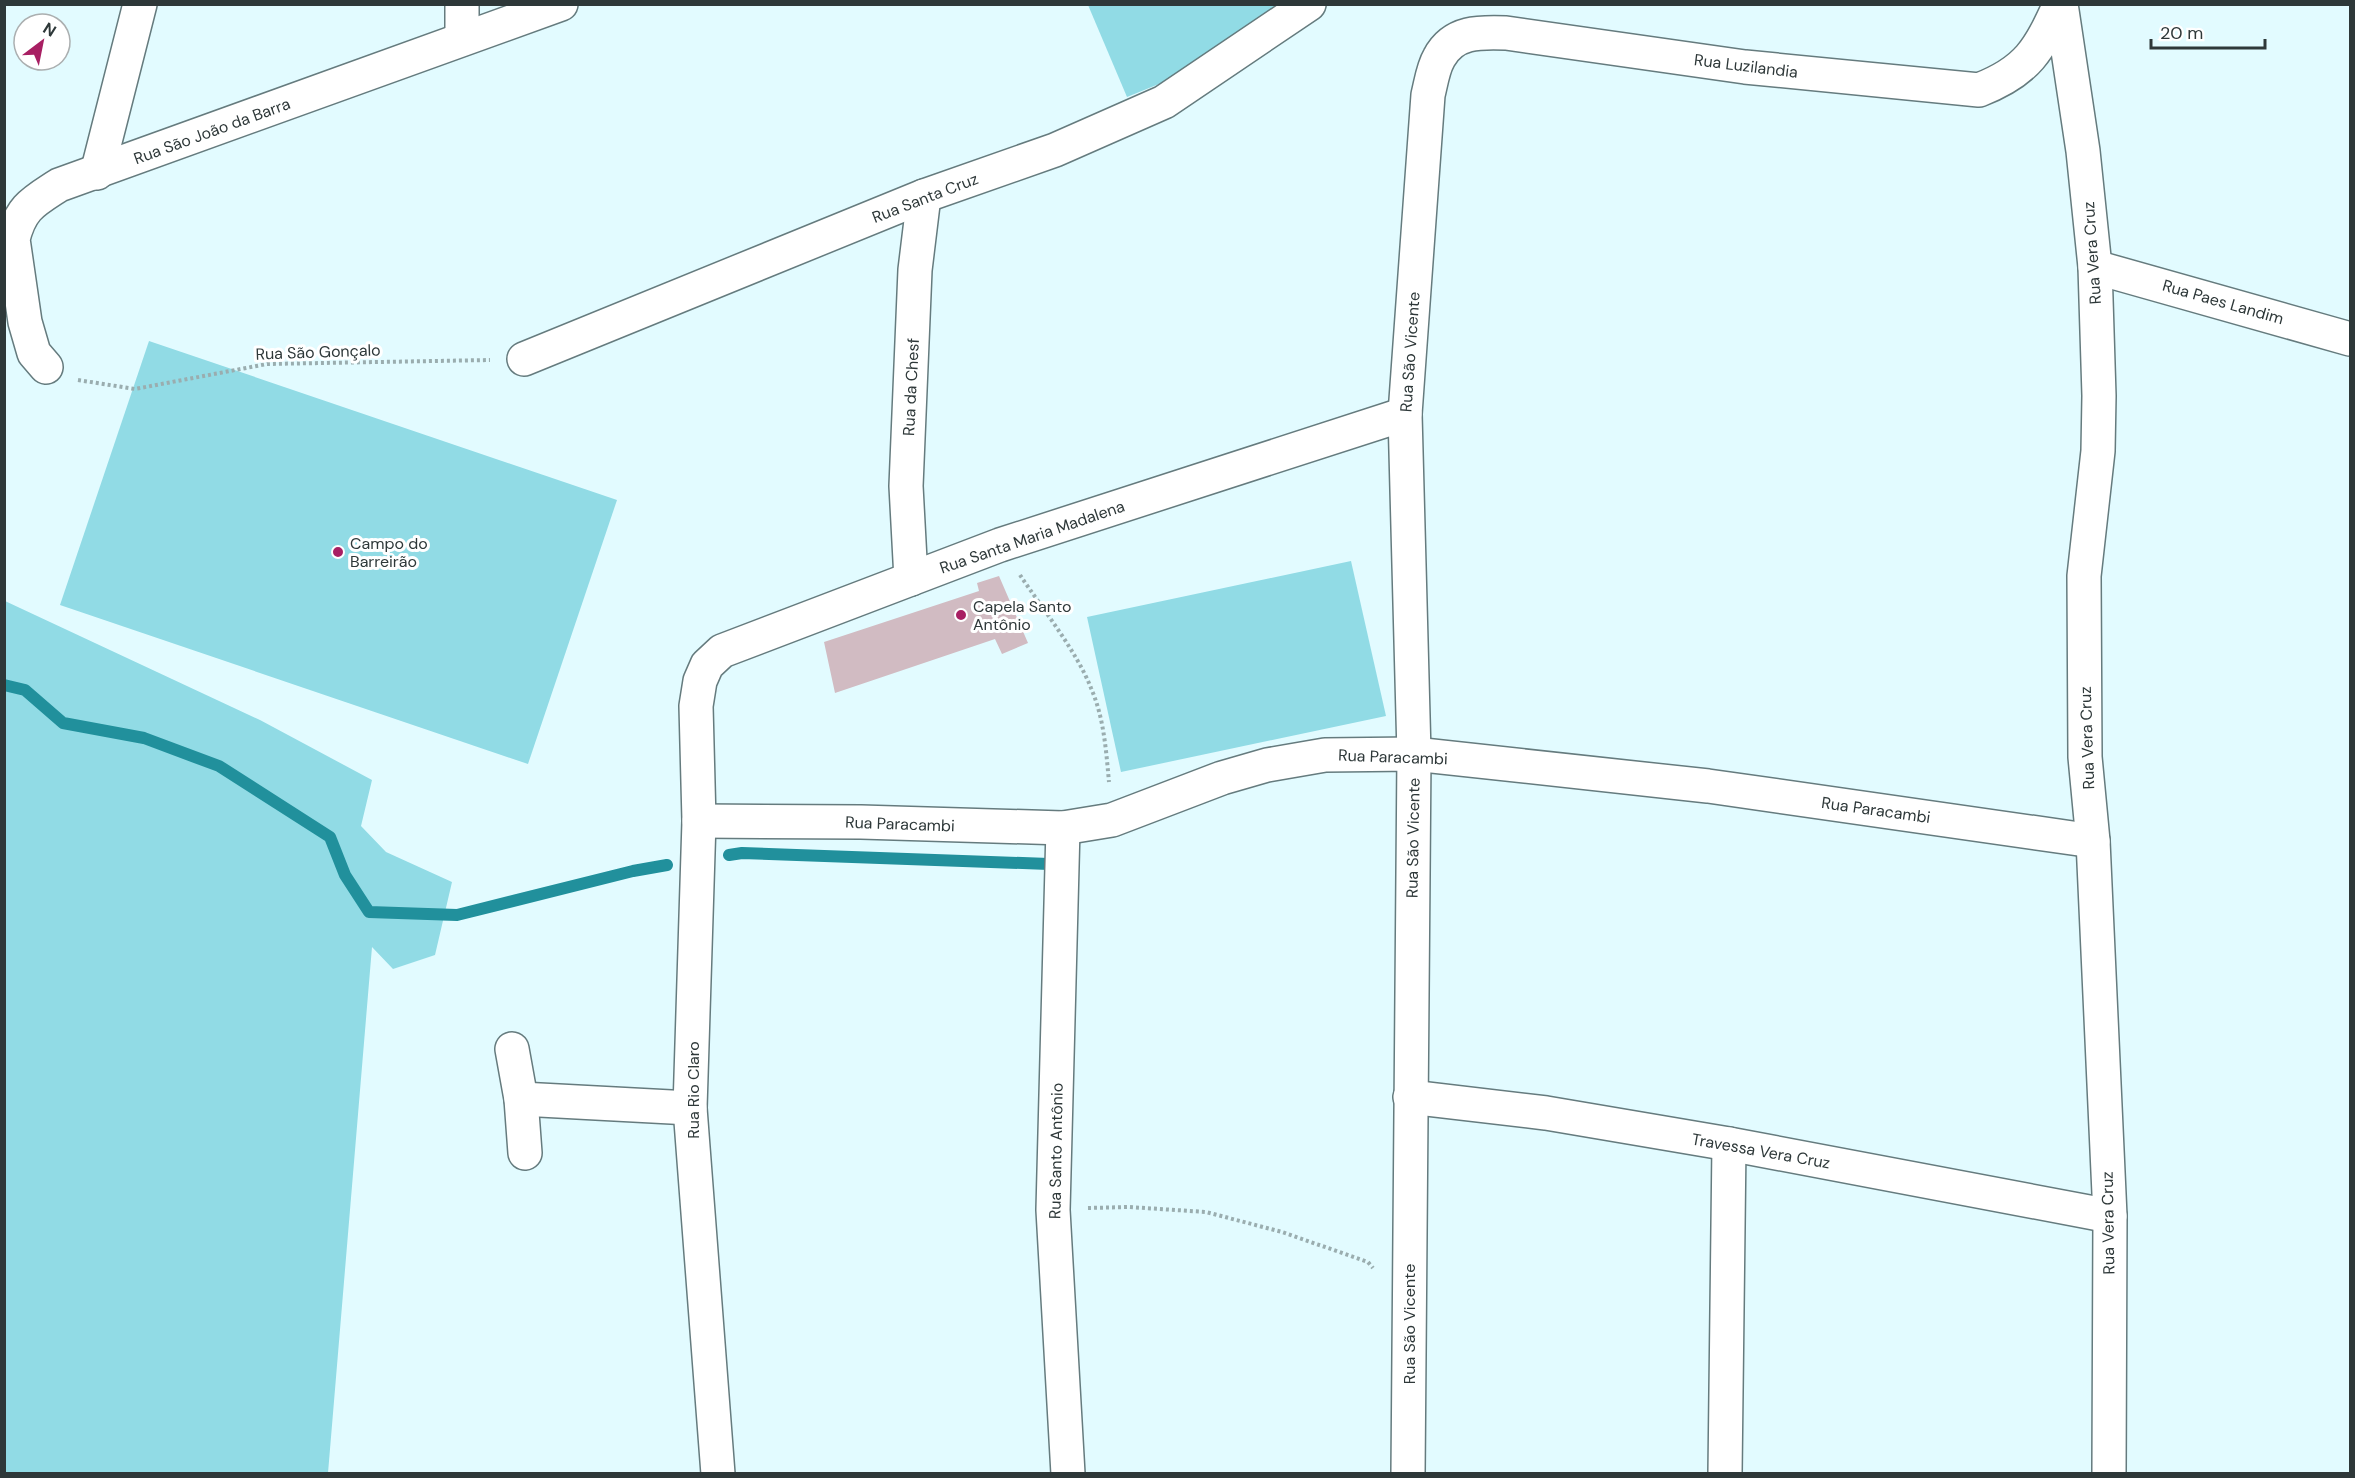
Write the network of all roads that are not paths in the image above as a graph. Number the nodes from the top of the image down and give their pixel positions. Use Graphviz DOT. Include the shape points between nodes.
graph roads {
  1 [pos="140,4"];
  2 [pos="462,4"];
  3 [pos="561,4"];
  4 [pos="1309,4"];
  5 [pos="2060,4"];
  6 [pos="462,39"];
  7 [pos="1428,94"];
  8 [pos="97,173"];
  9 [pos="924,196"];
  10 [pos="2095,267"];
  11 [pos="2350,339"];
  12 [pos="524,359"];
  13 [pos="46,367"];
  14 [pos="1406,414"];
  15 [pos="911,579"];
  16 [pos="696,706"];
  17 [pos="1414,754"];
  18 [pos="699,821"];
  19 [pos="1063,828"];
  20 [pos="2093,841"];
  21 [pos="512,1049"];
  22 [pos="1410,1096"];
  23 [pos="521,1099"];
  24 [pos="690,1108"];
  25 [pos="1729,1144"];
  26 [pos="525,1153"];
  27 [pos="2110,1216"];
  28 [pos="718,1473"];
  29 [pos="1068,1473"];
  30 [pos="1408,1473"];
  31 [pos="1725,1473"];
  32 [pos="2109,1473"];
  1 -- 8 [label="street"];
  2 -- 6 [label="street"];
  3 -- 6 [label="street, Rua São João da Barra"];
  4 -- 9 [label="street, Rua Santa Cruz" via="1164,102 1055,150"];
  5 -- 7 [label="street, Rua Luzilandia" via="2043,41 2028,60 2004,80 1979,90 1745,67 1476,32 1456,40 1439,57"];
  5 -- 10 [label="street, Rua Vera Cruz" via="2083,151"];
  6 -- 8 [label="street, Rua São João da Barra"];
  7 -- 14 [label="street, Rua São Vicente"];
  8 -- 13 [label="street, Rua São João da Barra" via="59,186 29,204 16,226 13,239 25,322 34,353"];
  9 -- 12 [label="street, Rua Santa Cruz"];
  9 -- 15 [label="street, Rua da Chesf" via="915,270 906,486"];
  10 -- 11 [label="street, Rua Paes Landim"];
  10 -- 20 [label="street, Rua Vera Cruz" via="2098,451 2084,576 2085,757"];
  14 -- 15 [label="street, Rua Santa Maria Madalena" via="1000,545"];
  14 -- 17 [label="street, Rua São Vicente"];
  15 -- 16 [label="street, Rua Santa Maria Madalena" via="722,651 707,665"];
  16 -- 18 [label="street, Rua Rio Claro"];
  17 -- 19 [label="street, Rua Paracambi" via="1325,755 1267,765 1112,820"];
  17 -- 20 [label="street, Rua Paracambi" via="1708,786"];
  17 -- 22 [label="street, Rua São Vicente"];
  18 -- 19 [label="street, Rua Paracambi"];
  18 -- 24 [label="street, Rua Rio Claro"];
  19 -- 29 [label="street, Rua Santo Antônio" via="1053,1210"];
  20 -- 27 [label="street, Rua Vera Cruz"];
  21 -- 23 [label="street"];
  22 -- 25 [label="street, Travessa Vera Cruz" via="1546,1113"];
  22 -- 30 [label="street, Rua São Vicente"];
  23 -- 24 [label="street"];
  23 -- 26 [label="street"];
  24 -- 28 [label="street, Rua Rio Claro"];
  25 -- 27 [label="street, Travessa Vera Cruz"];
  25 -- 31 [label="street"];
  27 -- 32 [label="street, Rua Vera Cruz"];
}
